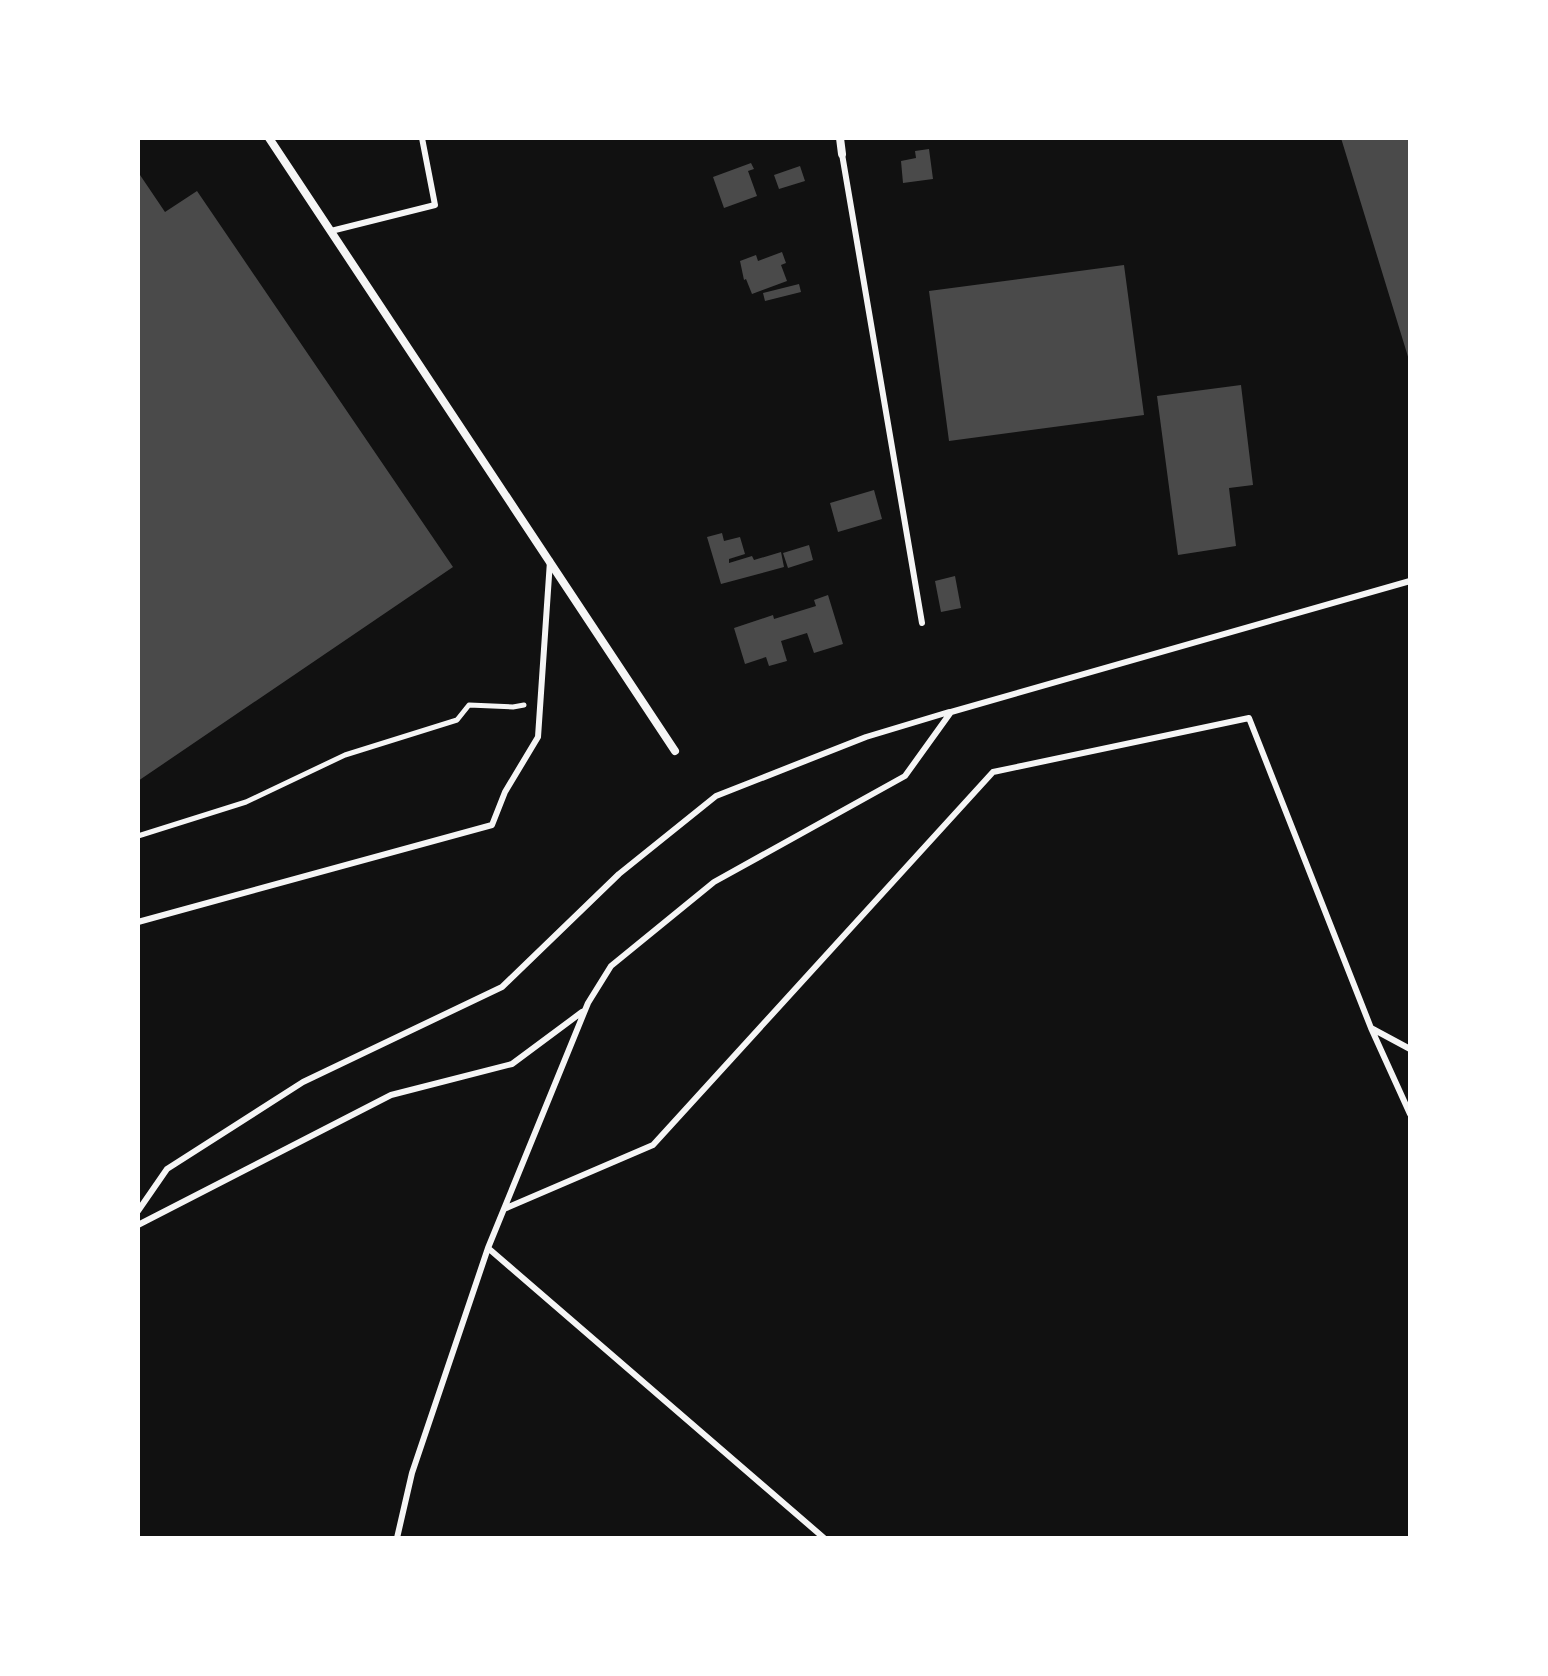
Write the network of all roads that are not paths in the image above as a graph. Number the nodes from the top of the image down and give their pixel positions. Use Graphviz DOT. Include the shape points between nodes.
graph roads {
  1 [pos="269,138"];
  2 [pos="422,138"];
  3 [pos="840,138"];
  4 [pos="842,154"];
  5 [pos="331,231"];
  6 [pos="550,561"];
  7 [pos="1410,581"];
  8 [pos="922,623"];
  9 [pos="951,712"];
  10 [pos="675,751"];
  11 [pos="138,922"];
  12 [pos="585,1010"];
  13 [pos="1371,1028"];
  14 [pos="1410,1049"];
  15 [pos="1410,1114"];
  16 [pos="504,1209"];
  17 [pos="138,1211"];
  18 [pos="138,1225"];
  19 [pos="488,1248"];
  20 [pos="397,1538"];
  21 [pos="824,1538"];
  1 -- 5 [label="street"];
  2 -- 5 [label="lane" via="435,205"];
  3 -- 4 [label="street"];
  4 -- 8 [label="lane"];
  5 -- 6 [label="street"];
  6 -- 10 [label="street"];
  6 -- 11 [label="lane" via="538,737 492,825"];
  7 -- 9 [label="lane"];
  9 -- 12 [label="lane" via="905,776 714,882 611,966"];
  9 -- 17 [label="lane" via="866,737 716,796 619,874 502,987 303,1082 167,1169"];
  12 -- 16 [label="lane"];
  12 -- 18 [label="lane" via="512,1064 391,1095"];
  13 -- 14 [label="lane"];
  13 -- 15 [label="lane"];
  13 -- 16 [label="lane" via="1249,718 993,772 653,1145"];
  16 -- 19 [label="lane"];
  19 -- 20 [label="lane" via="412,1473"];
  19 -- 21 [label="lane"];
}
